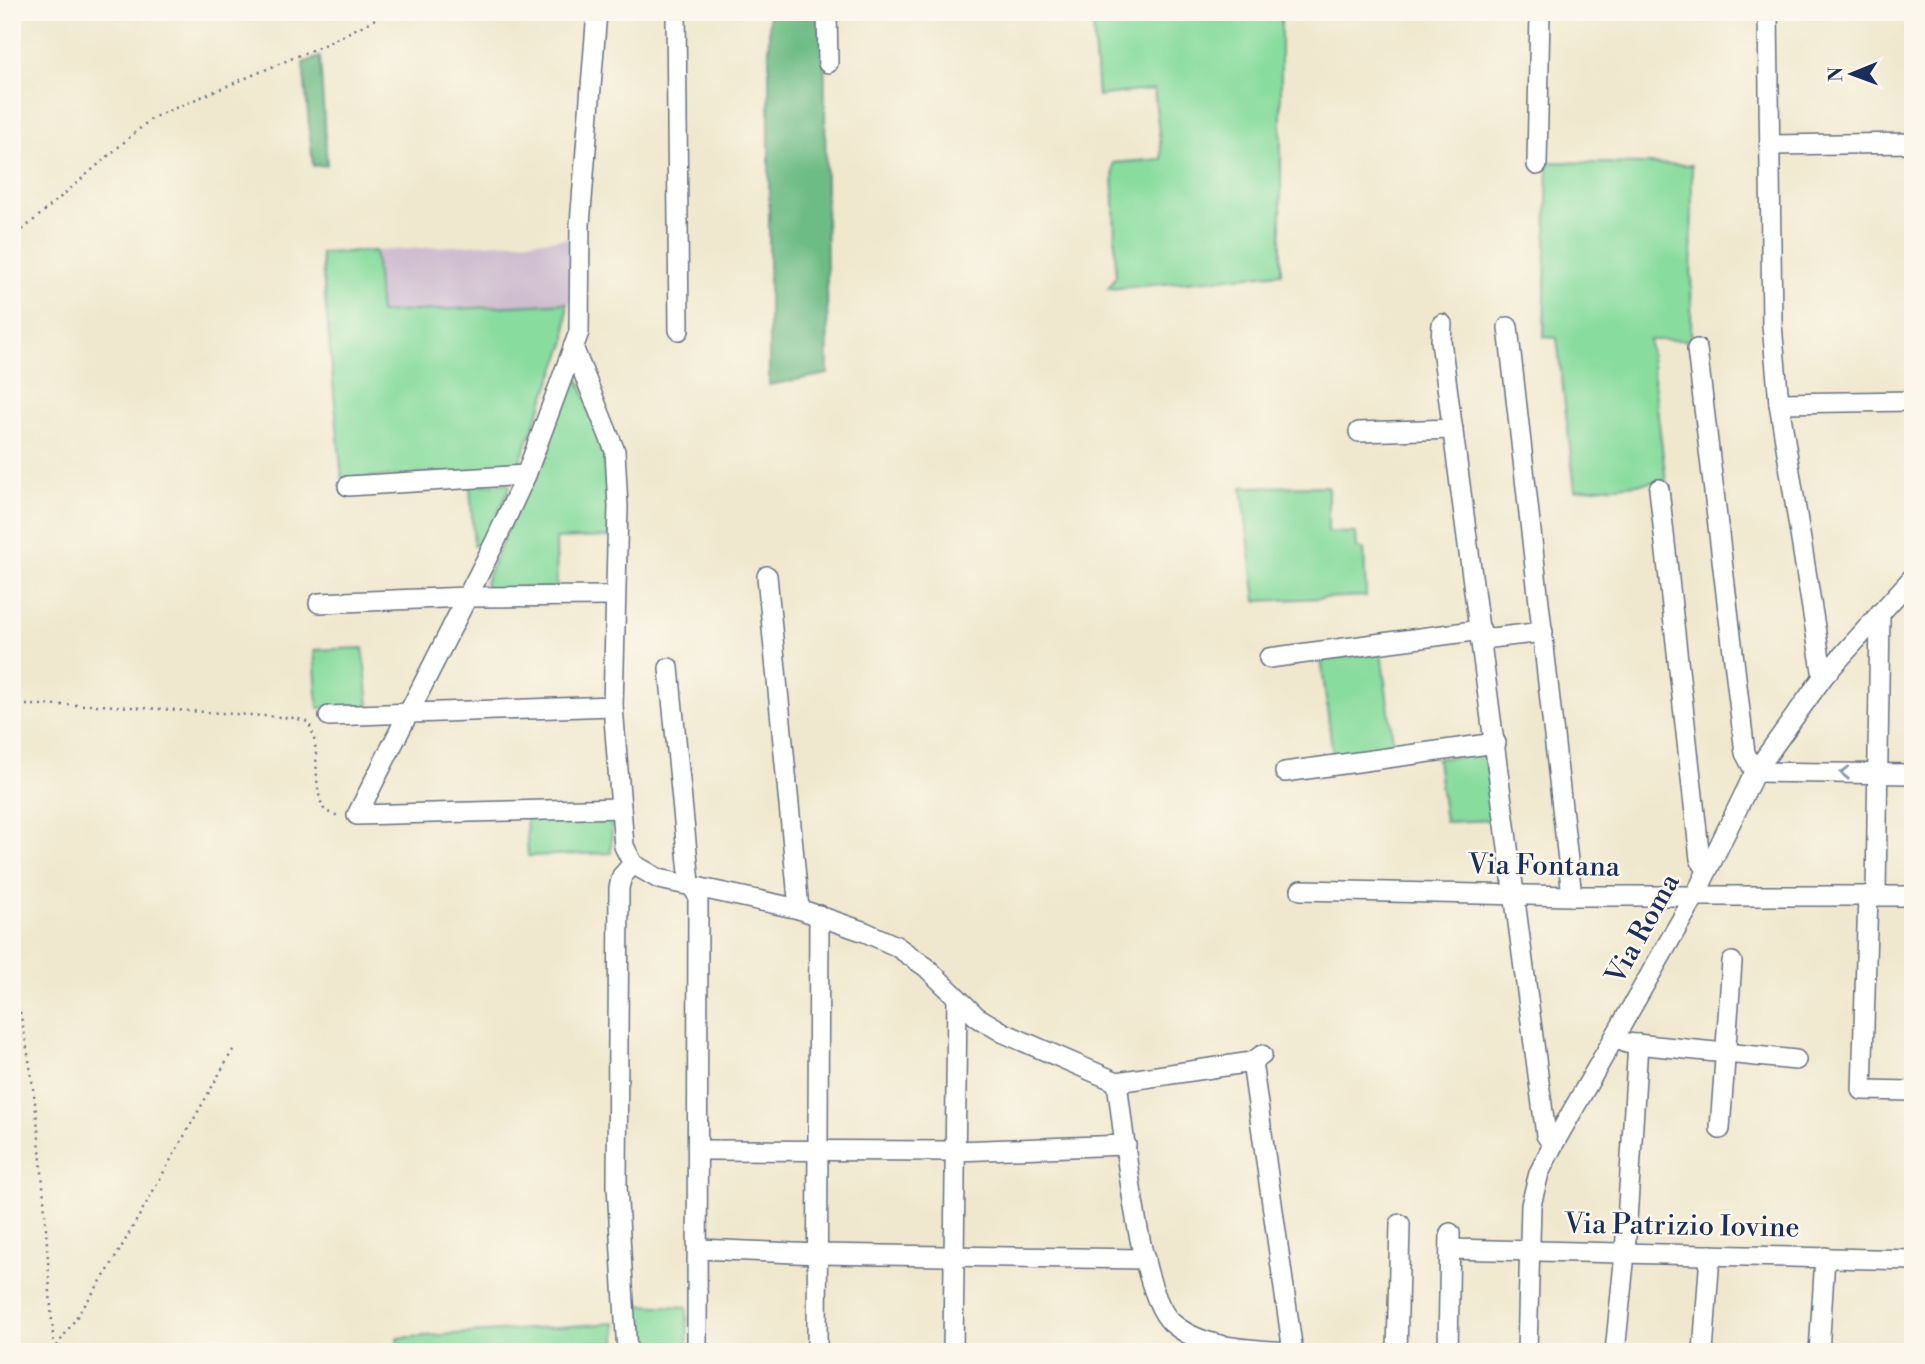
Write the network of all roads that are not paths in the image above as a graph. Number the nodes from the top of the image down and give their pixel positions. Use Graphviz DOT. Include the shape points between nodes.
graph roads {
  1 [pos="597,12"];
  2 [pos="676,12"];
  3 [pos="827,12"];
  4 [pos="1540,12"];
  5 [pos="1768,12"];
  6 [pos="828,63"];
  7 [pos="1913,143"];
  8 [pos="1770,145"];
  9 [pos="1537,165"];
  10 [pos="1442,324"];
  11 [pos="1508,327"];
  12 [pos="679,330"];
  13 [pos="573,347"];
  14 [pos="1697,349"];
  15 [pos="1913,401"];
  16 [pos="1779,402"];
  17 [pos="1453,429"];
  18 [pos="1359,432"];
  19 [pos="526,475"];
  20 [pos="348,486"];
  21 [pos="1660,489"];
  22 [pos="767,576"];
  23 [pos="1913,577"];
  24 [pos="614,596"];
  25 [pos="467,597"];
  26 [pos="319,603"];
  27 [pos="1880,613"];
  28 [pos="1543,632"];
  29 [pos="1482,635"];
  30 [pos="1269,658"];
  31 [pos="669,668"];
  32 [pos="1823,677"];
  33 [pos="613,706"];
  34 [pos="407,713"];
  35 [pos="328,716"];
  36 [pos="1496,743"];
  37 [pos="1285,772"];
  38 [pos="1755,772"];
  39 [pos="1879,773"];
  40 [pos="1913,774"];
  41 [pos="621,808"];
  42 [pos="633,863"];
  43 [pos="1707,870"];
  44 [pos="690,883"];
  45 [pos="1301,890"];
  46 [pos="1513,894"];
  47 [pos="1872,894"];
  48 [pos="1572,896"];
  49 [pos="1695,896"];
  50 [pos="1913,896"];
  51 [pos="799,909"];
  52 [pos="819,915"];
  53 [pos="1732,962"];
  54 [pos="957,998"];
  55 [pos="1612,1042"];
  56 [pos="1638,1044"];
  57 [pos="1726,1053"];
  58 [pos="1796,1060"];
  59 [pos="1117,1082"];
  60 [pos="1913,1091"];
  61 [pos="1720,1129"];
  62 [pos="1126,1145"];
  63 [pos="1553,1145"];
  64 [pos="699,1150"];
  65 [pos="819,1150"];
  66 [pos="956,1151"];
  67 [pos="1400,1224"];
  68 [pos="698,1249"];
  69 [pos="1529,1250"];
  70 [pos="1625,1253"];
  71 [pos="818,1254"];
  72 [pos="1710,1255"];
  73 [pos="955,1256"];
  74 [pos="1825,1257"];
  75 [pos="1144,1259"];
  76 [pos="1913,1260"];
  77 [pos="627,1352"];
  78 [pos="697,1352"];
  79 [pos="817,1352"];
  80 [pos="953,1352"];
  81 [pos="1291,1352"];
  82 [pos="1397,1352"];
  83 [pos="1448,1352"];
  84 [pos="1527,1352"];
  85 [pos="1615,1352"];
  86 [pos="1703,1352"];
  87 [pos="1819,1352"];
  1 -- 13 [label="street" via="580,225 579,332"];
  2 -- 12 [label="street"];
  3 -- 6 [label="street"];
  4 -- 9 [label="street"];
  5 -- 8 [label="street"];
  7 -- 8 [label="street"];
  8 -- 16 [label="street" via="1772,325"];
  10 -- 17 [label="street"];
  11 -- 28 [label="street"];
  13 -- 19 [label="street"];
  13 -- 24 [label="street" via="615,451"];
  14 -- 38 [label="street" via="1745,753"];
  15 -- 16 [label="street"];
  16 -- 32 [label="street"];
  17 -- 18 [label="street"];
  17 -- 29 [label="street"];
  19 -- 20 [label="street"];
  19 -- 25 [label="street"];
  21 -- 43 [label="street" via="1700,859"];
  22 -- 51 [label="street"];
  23 -- 27 [label="street, Via Roma"];
  24 -- 25 [label="street"];
  24 -- 33 [label="street"];
  25 -- 26 [label="street"];
  25 -- 34 [label="street"];
  27 -- 32 [label="street, Via Roma"];
  27 -- 39 [label="street"];
  28 -- 29 [label="street"];
  28 -- 48 [label="street"];
  29 -- 30 [label="street"];
  29 -- 36 [label="street"];
  31 -- 44 [label="street"];
  32 -- 38 [label="street, Via Roma"];
  33 -- 34 [label="street"];
  33 -- 41 [label="street"];
  34 -- 35 [label="street"];
  34 -- 41 [label="street" via="357,815"];
  36 -- 37 [label="street"];
  36 -- 46 [label="street"];
  39 -- 38 [label="street, one-way"];
  38 -- 43 [label="street, Via Roma"];
  39 -- 40 [label="street"];
  39 -- 47 [label="street"];
  41 -- 42 [label="street" via="624,846"];
  42 -- 44 [label="street" via="660,878"];
  42 -- 77 [label="street" via="619,888 617,1185"];
  43 -- 49 [label="street, Via Roma"];
  44 -- 51 [label="street"];
  44 -- 64 [label="street" via="698,896"];
  45 -- 46 [label="street, Via Fontana"];
  46 -- 48 [label="street, Via Fontana"];
  46 -- 63 [label="street" via="1546,1135"];
  47 -- 49 [label="street, Via Fontana"];
  47 -- 50 [label="street, Via Fontana"];
  47 -- 60 [label="street" via="1862,1090"];
  48 -- 49 [label="street, Via Fontana"];
  49 -- 55 [label="street, Via Roma"];
  51 -- 52 [label="street"];
  52 -- 54 [label="street" via="912,955"];
  52 -- 65 [label="street"];
  53 -- 57 [label="street"];
  54 -- 59 [label="street" via="1004,1033"];
  54 -- 66 [label="street"];
  55 -- 56 [label="street"];
  55 -- 63 [label="street, Via Roma"];
  56 -- 57 [label="street"];
  56 -- 70 [label="street"];
  57 -- 58 [label="street"];
  57 -- 61 [label="street"];
  59 -- 62 [label="street"];
  59 -- 81 [label="street" via="1257,1058"];
  62 -- 66 [label="street"];
  62 -- 75 [label="street"];
  63 -- 69 [label="street, Via Roma" via="1534,1189"];
  64 -- 65 [label="street"];
  64 -- 68 [label="street"];
  65 -- 66 [label="street"];
  65 -- 71 [label="street"];
  66 -- 73 [label="street"];
  67 -- 82 [label="street"];
  68 -- 71 [label="street"];
  68 -- 78 [label="street"];
  69 -- 70 [label="street, Via Patrizio Iovine"];
  69 -- 83 [label="street, Via Patrizio Iovine" via="1450,1241"];
  69 -- 84 [label="street, Via Roma"];
  70 -- 72 [label="street, Via Patrizio Iovine"];
  70 -- 85 [label="street"];
  71 -- 73 [label="street"];
  71 -- 79 [label="street"];
  72 -- 74 [label="street, Via Patrizio Iovine"];
  72 -- 86 [label="street"];
  73 -- 75 [label="street"];
  73 -- 80 [label="street"];
  74 -- 76 [label="street, Via Patrizio Iovine"];
  74 -- 87 [label="street"];
  75 -- 81 [label="street" via="1163,1310 1183,1330 1229,1347"];
}
